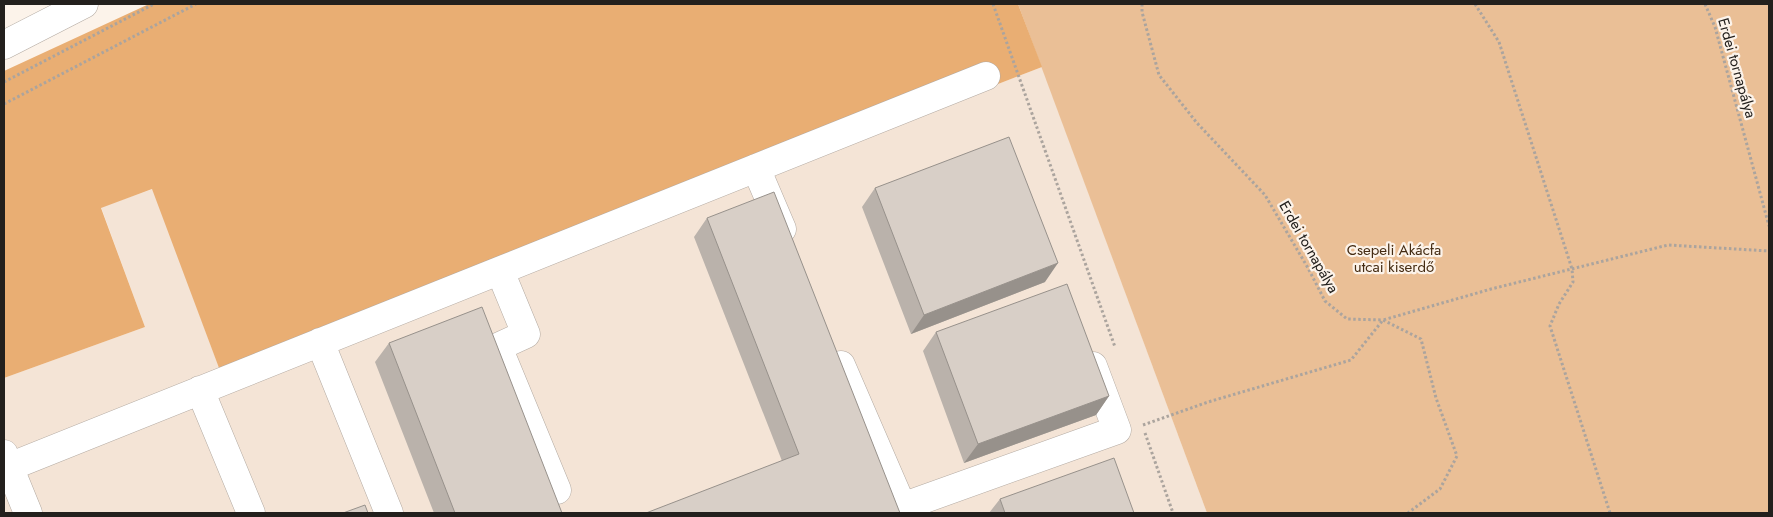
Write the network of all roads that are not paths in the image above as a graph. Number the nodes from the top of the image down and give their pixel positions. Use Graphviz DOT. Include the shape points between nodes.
graph roads {
  1 [pos="84,4"];
  2 [pos="4,45"];
  3 [pos="986,76"];
  4 [pos="756,168"];
  5 [pos="792,250"];
  6 [pos="500,271"];
  7 [pos="320,342"];
  8 [pos="831,342"];
  9 [pos="1085,342"];
  10 [pos="200,390"];
  11 [pos="6,463"];
  12 [pos="557,490"];
  13 [pos="903,510"];
  14 [pos="28,513"];
  15 [pos="251,513"];
  16 [pos="389,513"];
  1 -- 2 [label="street"];
  3 -- 4 [label="street"];
  4 -- 5 [label="street"];
  4 -- 6 [label="street"];
  6 -- 7 [label="street"];
  6 -- 12 [label="street" via="526,334 498,347"];
  7 -- 10 [label="street"];
  7 -- 16 [label="street"];
  8 -- 13 [label="street"];
  9 -- 13 [label="street" via="1117,430"];
  10 -- 11 [label="street"];
  10 -- 15 [label="street"];
  11 -- 14 [label="street"];
}
